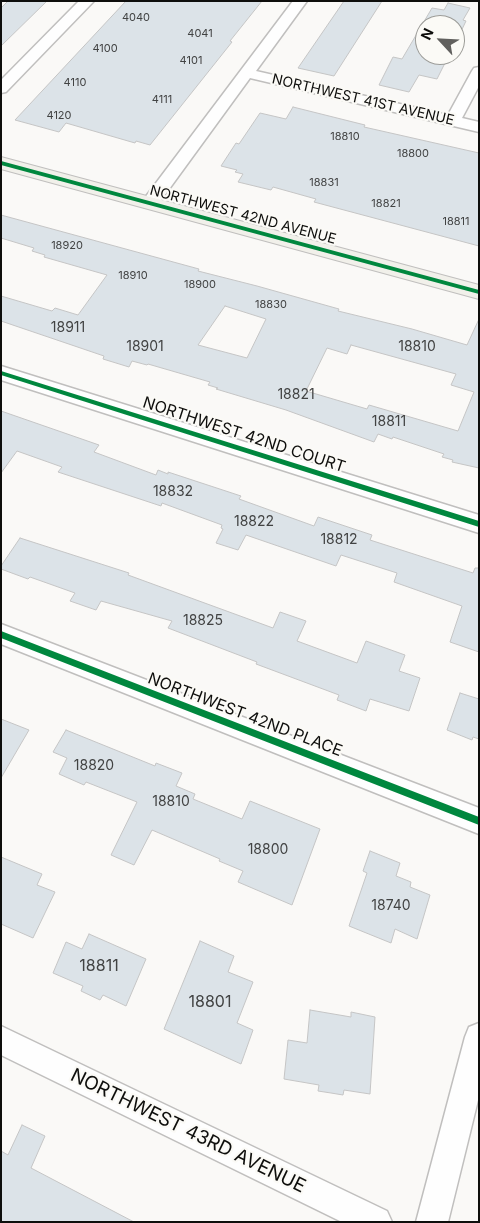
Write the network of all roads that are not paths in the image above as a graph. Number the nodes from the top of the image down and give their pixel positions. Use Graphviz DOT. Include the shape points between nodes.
graph roads {
  1 [pos="87,1"];
  2 [pos="300,1"];
  3 [pos="479,71"];
  4 [pos="247,73"];
  5 [pos="1,89"];
  6 [pos="453,122"];
  7 [pos="479,128"];
  8 [pos="1,163"];
  9 [pos="150,203"];
  10 [pos="479,292"];
  11 [pos="1,373"];
  12 [pos="479,524"];
  13 [pos="1,634"];
  14 [pos="479,821"];
  15 [pos="479,1037"];
  16 [pos="1,1040"];
  17 [pos="376,1222"];
  18 [pos="432,1222"];
  1 -- 5 [label="street"];
  2 -- 4 [label="street"];
  3 -- 6 [label="street"];
  4 -- 6 [label="street, NORTHWEST 41ST AVENUE"];
  4 -- 9 [label="street"];
  6 -- 7 [label="street, NORTHWEST 41ST AVENUE"];
  8 -- 9 [label="street, NORTHWEST 42ND AVENUE"];
  9 -- 10 [label="street, NORTHWEST 42ND AVENUE"];
  11 -- 12 [label="street, NORTHWEST 42ND COURT"];
  13 -- 14 [label="street, NORTHWEST 42ND PLACE"];
  15 -- 18 [label="street"];
  16 -- 17 [label="street, NORTHWEST 43RD AVENUE"];
}
